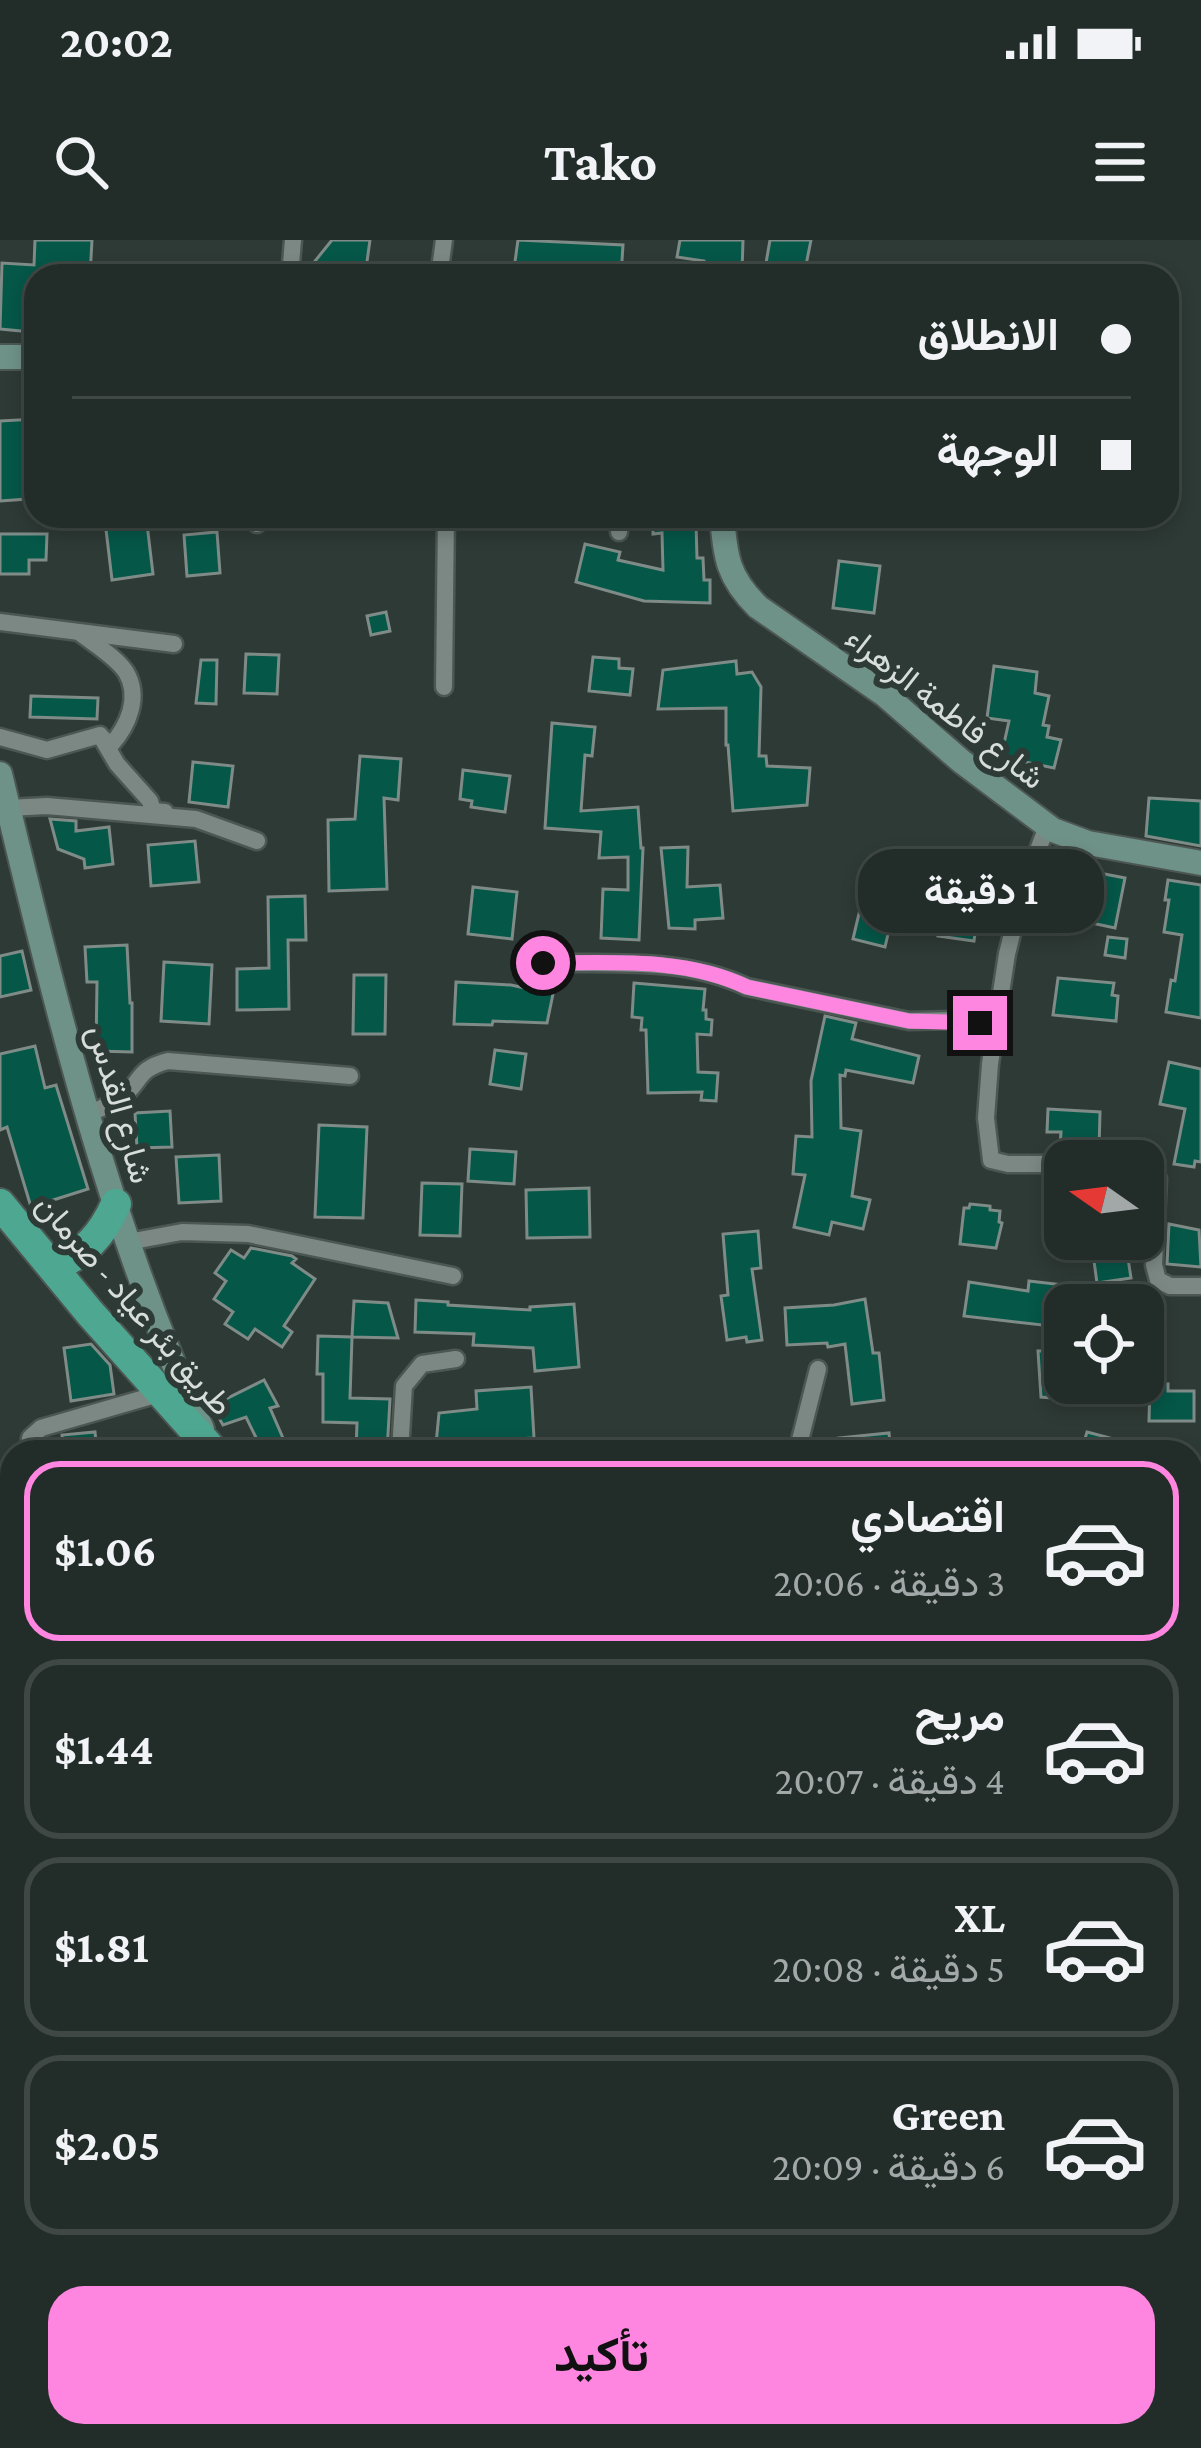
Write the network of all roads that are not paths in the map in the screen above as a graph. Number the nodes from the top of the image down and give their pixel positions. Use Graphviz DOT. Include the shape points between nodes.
graph roads {
  1 [pos="446,528"];
  2 [pos="723,528"];
  3 [pos="0,622"];
  4 [pos="77,632"];
  5 [pos="174,644"];
  6 [pos="444,687"];
  7 [pos="100,735"];
  8 [pos="0,737"];
  9 [pos="0,774"];
  10 [pos="8,808"];
  11 [pos="196,819"];
  12 [pos="1047,826"];
  13 [pos="257,841"];
  14 [pos="1201,863"];
  15 [pos="543,963"];
  16 [pos="996,1025"];
  17 [pos="350,1076"];
  18 [pos="86,1114"];
  19 [pos="1044,1164"];
  20 [pos="0,1204"];
  21 [pos="116,1204"];
  22 [pos="128,1242"];
  23 [pos="1154,1260"];
  24 [pos="53,1268"];
  25 [pos="453,1276"];
  26 [pos="1201,1286"];
  27 [pos="456,1359"];
  28 [pos="818,1369"];
  29 [pos="163,1392"];
  30 [pos="30,1440"];
  31 [pos="205,1440"];
  32 [pos="208,1440"];
  33 [pos="401,1440"];
  34 [pos="800,1440"];
  1 -- 6 [label="street"];
  2 -- 12 [label="street, شارع فاطمة الزهراء" via="732,576 758,607 885,695"];
  3 -- 4 [label="street"];
  4 -- 5 [label="street"];
  4 -- 7 [label="street" via="127,673 127,727 111,745"];
  7 -- 8 [label="street" via="47,751"];
  7 -- 11 [label="street" via="153,811"];
  9 -- 10 [label="street, شارع القدس"];
  10 -- 11 [label="street"];
  10 -- 18 [label="street, شارع القدس"];
  11 -- 13 [label="street"];
  12 -- 14 [label="street, شارع فاطمة الزهراء" via="1088,843"];
  12 -- 16 [label="street" via="1017,911"];
  15 -- 16 [label="street" via="694,968 909,1021"];
  16 -- 19 [label="street" via="986,1118 991,1160"];
  17 -- 18 [label="street" via="168,1061"];
  18 -- 21 [label="street, شارع القدس"];
  20 -- 24 [label="highway, طريق بئر عياد - صرمان"];
  21 -- 22 [label="street, شارع القدس"];
  21 -- 24 [label="highway" via="92,1244"];
  22 -- 25 [label="street" via="182,1232 248,1234"];
  22 -- 32 [label="street, شارع القدس"];
  23 -- 26 [label="street" via="1158,1280"];
  24 -- 29 [label="highway, طريق بئر عياد - صرمان"];
  27 -- 33 [label="street" via="422,1364 404,1386"];
  28 -- 34 [label="street"];
  29 -- 30 [label="street" via="41,1428"];
  29 -- 31 [label="highway, طريق بئر عياد - صرمان"];
}
